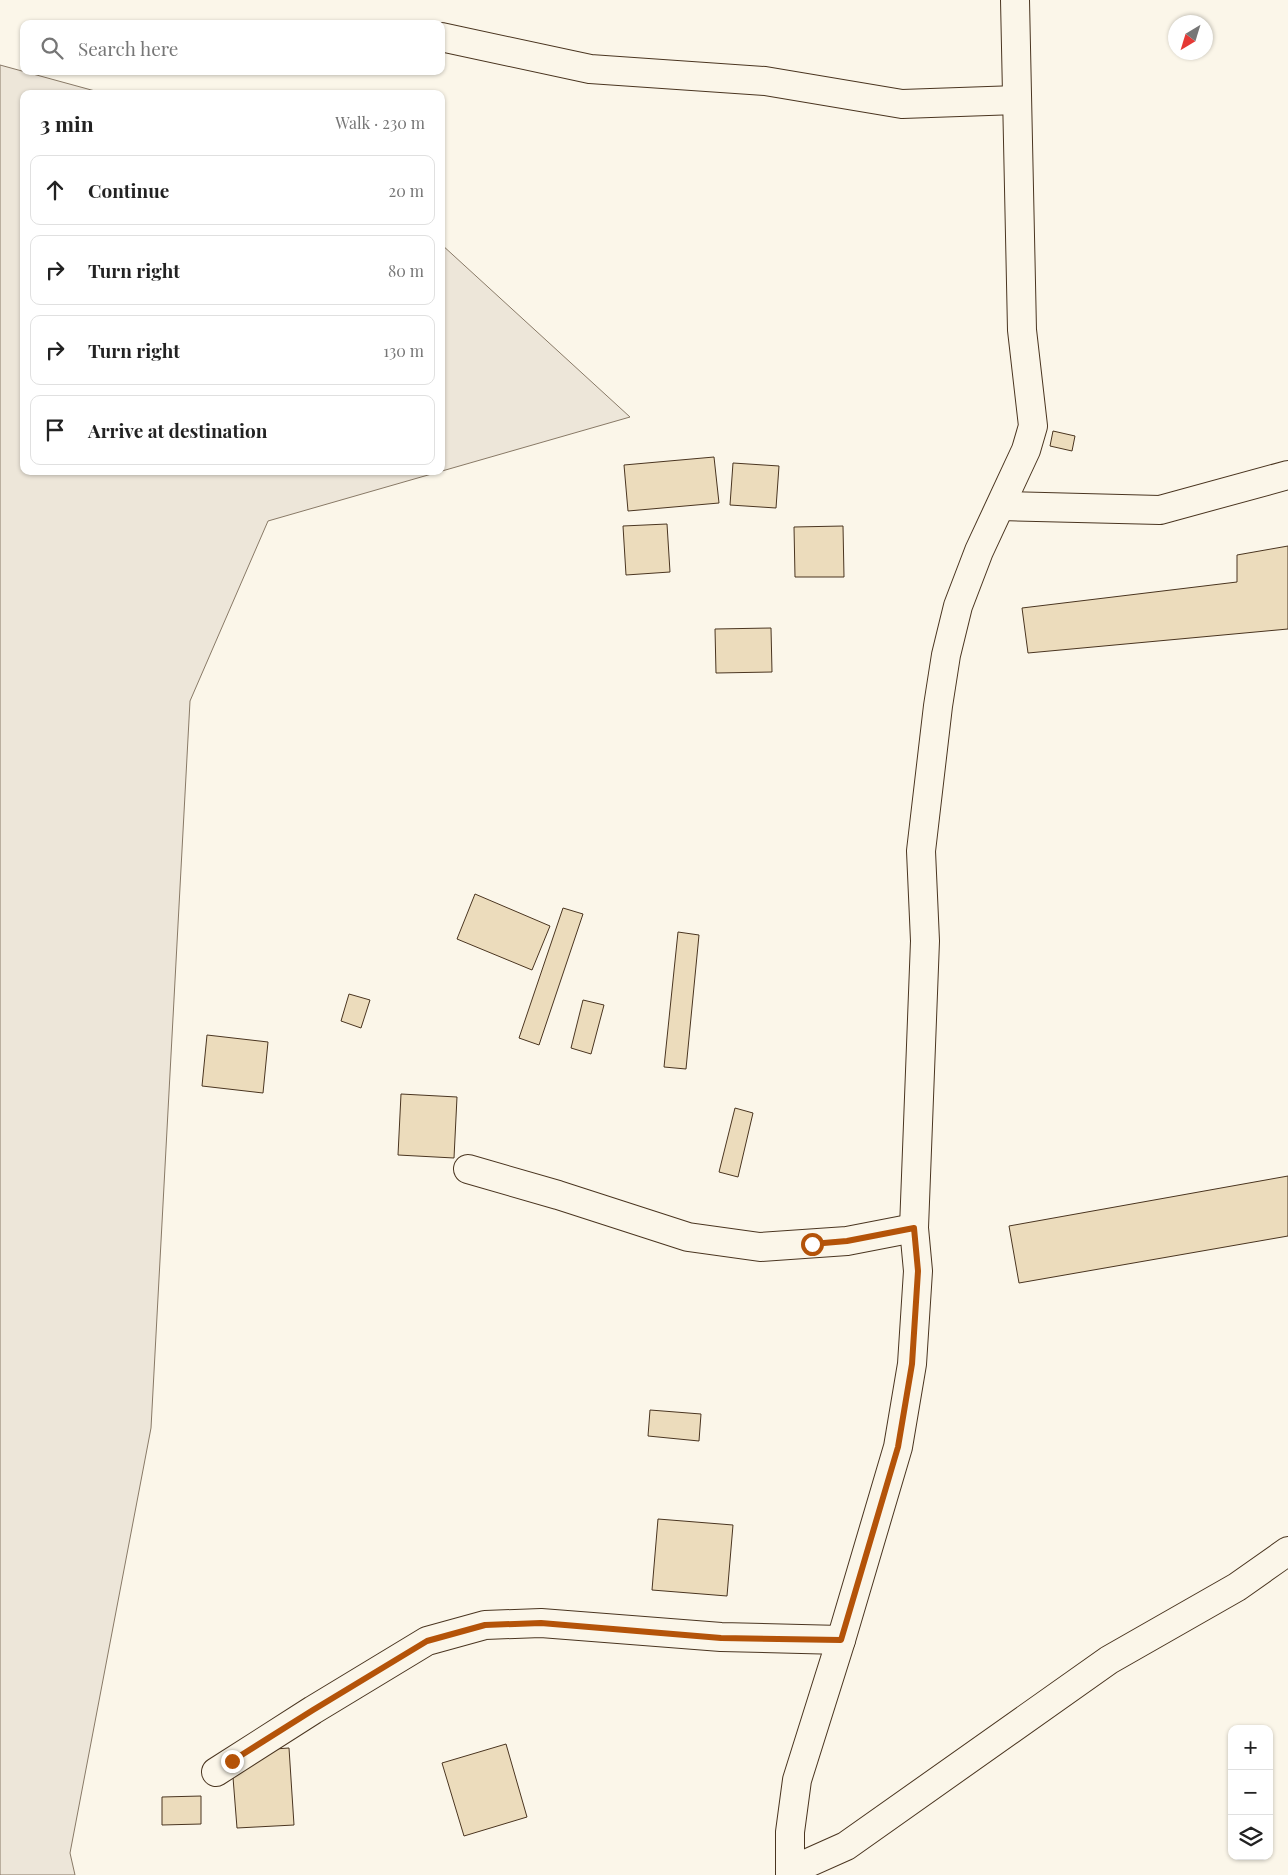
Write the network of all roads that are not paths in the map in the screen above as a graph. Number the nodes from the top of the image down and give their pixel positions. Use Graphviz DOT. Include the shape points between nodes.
graph roads {
  1 [pos="1015,0"];
  2 [pos="445,38"];
  3 [pos="1016,100"];
  4 [pos="1288,475"];
  5 [pos="1001,506"];
  6 [pos="468,1169"];
  7 [pos="914,1228"];
  8 [pos="1288,1551"];
  9 [pos="841,1640"];
  10 [pos="216,1772"];
  11 [pos="790,1873"];
  1 -- 3 [label="street"];
  2 -- 3 [label="street" via="590,70 765,81 902,104"];
  3 -- 5 [label="street" via="1022,330 1033,426"];
  4 -- 5 [label="street" via="1160,510"];
  5 -- 7 [label="street" via="978,551 958,606 938,706 921,851 925,941"];
  6 -- 7 [label="street" via="688,1237 760,1247 847,1241"];
  7 -- 9 [label="street" via="918,1271 912,1364 898,1447"];
  8 -- 11 [label="street" via="1237,1587 1109,1660 846,1846"];
  9 -- 10 [label="street" via="721,1638 541,1623 485,1625 427,1641"];
  9 -- 11 [label="street" via="797,1780 790,1832"];
}
